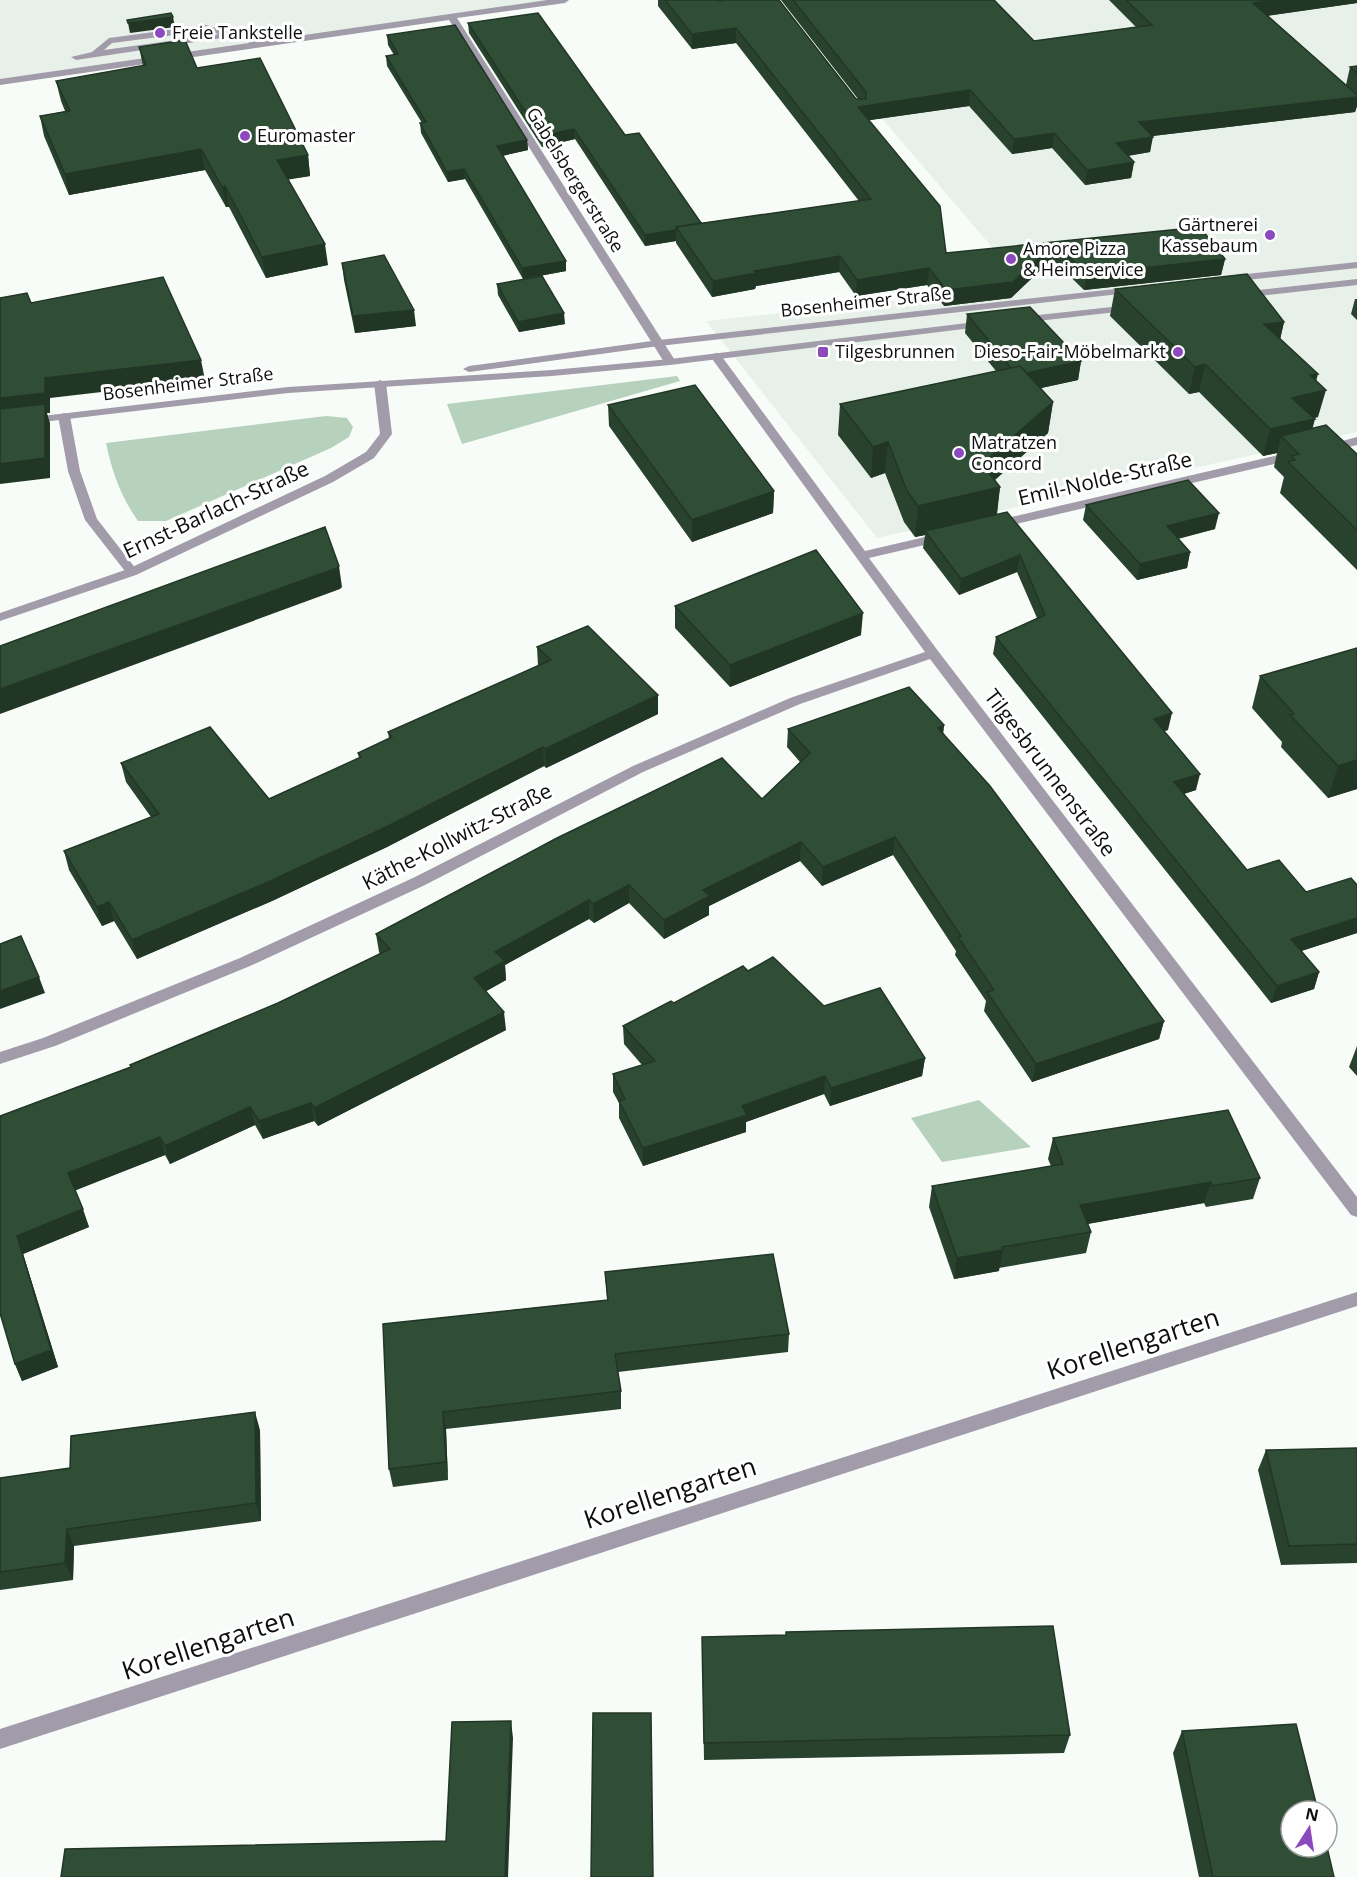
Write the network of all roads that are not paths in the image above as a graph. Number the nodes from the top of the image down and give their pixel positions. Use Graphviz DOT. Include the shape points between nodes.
graph roads {
  1 [pos="565,0"];
  2 [pos="451,16"];
  3 [pos="262,43"];
  4 [pos="76,57"];
  5 [pos="0,82"];
  6 [pos="1357,265"];
  7 [pos="1220,280"];
  8 [pos="1357,282"];
  9 [pos="1145,289"];
  10 [pos="1232,296"];
  11 [pos="1147,306"];
  12 [pos="659,343"];
  13 [pos="716,356"];
  14 [pos="670,362"];
  15 [pos="380,383"];
  16 [pos="64,416"];
  17 [pos="0,424"];
  18 [pos="1357,441"];
  19 [pos="983,527"];
  20 [pos="950,535"];
  21 [pos="861,556"];
  22 [pos="132,572"];
  23 [pos="0,617"];
  24 [pos="933,654"];
  25 [pos="0,1058"];
  26 [pos="1357,1210"];
  27 [pos="1357,1299"];
  28 [pos="0,1739"];
  1 -- 2 [label="street"];
  2 -- 3 [label="street"];
  2 -- 12 [label="street, Gabelsbergerstraße"];
  3 -- 4 [label="street" via="234,35"];
  3 -- 5 [label="street"];
  6 -- 7 [label="street"];
  8 -- 10 [label="street"];
  9 -- 12 [label="street, Bosenheimer Straße"];
  11 -- 13 [label="street, Bosenheimer Straße"];
  12 -- 14 [label="street, Gabelsbergerstraße"];
  12 -- 15 [label="street, Bosenheimer Straße"];
  13 -- 14 [label="street, Bosenheimer Straße"];
  13 -- 21 [label="street, Tilgesbrunnenstraße"];
  14 -- 15 [label="street, Bosenheimer Straße"];
  15 -- 16 [label="street, Bosenheimer Straße"];
  15 -- 22 [label="street, Ernst-Barlach-Straße" via="386,434 370,455 328,479"];
  16 -- 17 [label="street, Bosenheimer Straße"];
  16 -- 22 [label="street" via="74,471 91,520"];
  18 -- 19 [label="street, Emil-Nolde-Straße"];
  20 -- 21 [label="street"];
  21 -- 24 [label="street, Tilgesbrunnenstraße"];
  22 -- 23 [label="street, Ernst-Barlach-Straße"];
  24 -- 25 [label="street, Käthe-Kollwitz-Straße" via="795,701 711,737 638,769 420,881 245,962"];
  24 -- 26 [label="street, Tilgesbrunnenstraße"];
  27 -- 28 [label="street, Korellengarten"];
}
